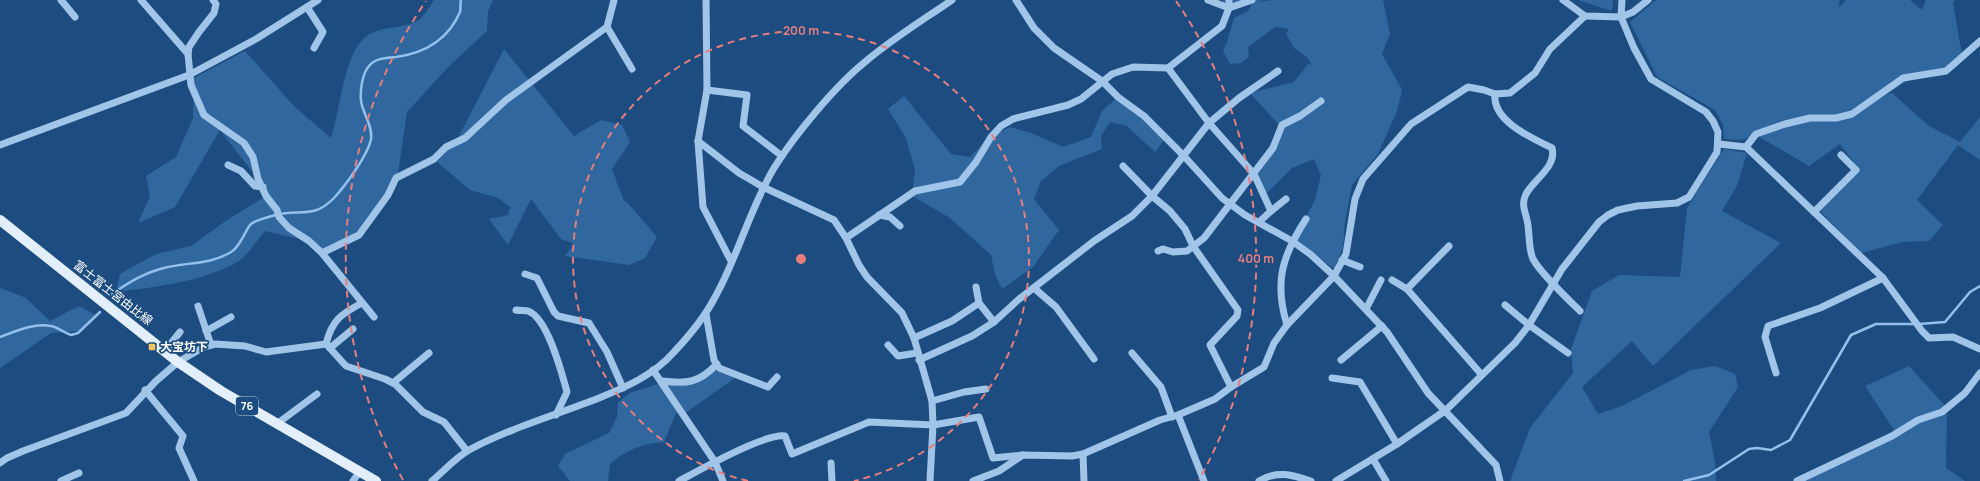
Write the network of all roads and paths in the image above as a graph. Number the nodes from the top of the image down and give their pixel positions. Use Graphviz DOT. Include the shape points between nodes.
graph roads {
  1 [pos="61,0"];
  2 [pos="140,0"];
  3 [pos="212,0"];
  4 [pos="318,0"];
  5 [pos="706,0"];
  6 [pos="952,0"];
  7 [pos="1016,0"];
  8 [pos="1208,0"];
  9 [pos="1252,0"];
  10 [pos="1563,0"];
  11 [pos="1622,0"];
  12 [pos="1648,0"];
  13 [pos="612,1"];
  14 [pos="1229,4"];
  15 [pos="307,7"];
  16 [pos="1585,16"];
  17 [pos="76,17"];
  18 [pos="1621,17"];
  19 [pos="607,27"];
  20 [pos="1980,41"];
  21 [pos="314,48"];
  22 [pos="188,54"];
  23 [pos="1168,68"];
  24 [pos="632,69"];
  25 [pos="1278,71"];
  26 [pos="189,75"];
  27 [pos="1102,81"];
  28 [pos="707,90"];
  29 [pos="1495,94"];
  30 [pos="1321,101"];
  31 [pos="1209,123"];
  32 [pos="698,141"];
  33 [pos="1718,144"];
  34 [pos="0,145"];
  35 [pos="1746,147"];
  36 [pos="1183,155"];
  37 [pos="1842,155"];
  38 [pos="782,156"];
  39 [pos="228,165"];
  40 [pos="1123,166"];
  41 [pos="1254,174"];
  42 [pos="263,187"];
  43 [pos="763,187"];
  44 [pos="1152,196"];
  45 [pos="1286,200"];
  46 [pos="1230,205"];
  47 [pos="1271,211"];
  48 [pos="1814,212"];
  49 [pos="879,215"];
  50 [pos="1306,219"];
  51 [pos="0,220"];
  52 [pos="1259,222"];
  53 [pos="900,226"];
  54 [pos="846,238"];
  55 [pos="1292,241"];
  56 [pos="1193,246"];
  57 [pos="1449,246"];
  58 [pos="1158,251"];
  59 [pos="322,253"];
  60 [pos="1342,260"];
  61 [pos="731,262"];
  62 [pos="1360,267"];
  63 [pos="525,274"];
  64 [pos="1334,276"];
  65 [pos="1883,278"];
  66 [pos="1381,280"];
  67 [pos="1392,280"];
  68 [pos="1553,284"];
  69 [pos="976,287"];
  70 [pos="1034,288"];
  71 [pos="1407,289"];
  72 [pos="362,303"];
  73 [pos="979,303"];
  74 [pos="1505,305"];
  75 [pos="198,306"];
  76 [pos="1366,309"];
  77 [pos="516,310"];
  78 [pos="1580,311"];
  79 [pos="706,314"];
  80 [pos="231,317"];
  81 [pos="374,317"];
  82 [pos="994,322"];
  83 [pos="1288,325"];
  84 [pos="1529,325"];
  85 [pos="1382,326"];
  86 [pos="353,328"];
  87 [pos="206,331"];
  88 [pos="180,332"];
  89 [pos="914,338"];
  90 [pos="211,345"];
  91 [pos="888,345"];
  92 [pos="328,346"];
  93 [pos="1980,349"];
  94 [pos="165,351"];
  95 [pos="429,353"];
  96 [pos="1132,353"];
  97 [pos="1568,353"];
  98 [pos="918,357"];
  99 [pos="1094,359"];
  100 [pos="1340,360"];
  101 [pos="178,362"];
  102 [pos="716,364"];
  103 [pos="653,370"];
  104 [pos="1776,373"];
  105 [pos="1980,373"];
  106 [pos="1481,374"];
  107 [pos="777,377"];
  108 [pos="1332,378"];
  109 [pos="662,381"];
  110 [pos="393,383"];
  111 [pos="623,388"];
  112 [pos="1231,388"];
  113 [pos="986,389"];
  114 [pos="145,390"];
  115 [pos="317,394"];
  116 [pos="932,401"];
  117 [pos="1446,410"];
  118 [pos="556,415"];
  119 [pos="1175,416"];
  120 [pos="278,423"];
  121 [pos="933,425"];
  122 [pos="1397,444"];
  123 [pos="467,451"];
  124 [pos="1083,454"];
  125 [pos="1023,455"];
  126 [pos="1372,459"];
  127 [pos="715,462"];
  128 [pos="0,463"];
  129 [pos="831,463"];
  130 [pos="360,471"];
  131 [pos="79,473"];
  132 [pos="61,481"];
  133 [pos="194,481"];
  134 [pos="353,481"];
  135 [pos="376,481"];
  136 [pos="432,481"];
  137 [pos="679,481"];
  138 [pos="723,481"];
  139 [pos="832,481"];
  140 [pos="930,481"];
  141 [pos="973,481"];
  142 [pos="1084,481"];
  143 [pos="1204,481"];
  144 [pos="1259,481"];
  145 [pos="1312,481"];
  146 [pos="1336,481"];
  147 [pos="1386,481"];
  148 [pos="1500,481"];
  149 [pos="1797,481"];
  1 -- 17 [label="street"];
  2 -- 22 [label="street"];
  3 -- 22 [label="street" via="216,4 214,13 198,32"];
  4 -- 15 [label="street"];
  5 -- 28 [label="street"];
  6 -- 38 [label="street" via="865,61 814,115"];
  7 -- 27 [label="street" via="1034,28 1054,48"];
  8 -- 14 [label="street"];
  9 -- 14 [label="street"];
  10 -- 16 [label="street"];
  11 -- 18 [label="street"];
  12 -- 18 [label="street" via="1633,12"];
  13 -- 19 [label="street"];
  14 -- 23 [label="street" via="1222,26"];
  15 -- 21 [label="street" via="324,32"];
  15 -- 26 [label="street" via="256,39"];
  16 -- 18 [label="street"];
  16 -- 29 [label="street" via="1550,50 1536,73 1510,92"];
  18 -- 33 [label="street" via="1651,79 1706,112 1718,132"];
  19 -- 24 [label="street"];
  19 -- 59 [label="street" via="506,100 465,138 446,147 424,165 396,178 388,195 359,235"];
  20 -- 35 [label="street" via="1946,71 1903,78 1852,114 1836,118 1810,118 1785,124 1756,134"];
  22 -- 26 [label="street"];
  23 -- 27 [label="street" via="1133,67 1112,74"];
  23 -- 31 [label="street"];
  25 -- 31 [label="street"];
  26 -- 34 [label="street"];
  26 -- 42 [label="street" via="204,115 244,143 253,157"];
  27 -- 36 [label="street" via="1144,116"];
  27 -- 49 [label="street" via="1081,99 1068,105 1012,119 991,136 976,162 960,182 915,191"];
  28 -- 32 [label="street"];
  28 -- 38 [label="street" via="747,95 743,126"];
  29 -- 60 [label="street" via="1468,87 1420,118 1386,150 1363,179 1355,199 1346,254"];
  29 -- 68 [label="street" via="1494,102 1497,109 1521,133 1552,148 1554,156 1551,163 1528,190 1522,210 1527,218 1533,259"];
  30 -- 41 [label="street" via="1282,126 1273,148"];
  31 -- 36 [label="street"];
  31 -- 41 [label="street"];
  32 -- 43 [label="street" via="739,173"];
  32 -- 61 [label="street" via="704,207"];
  33 -- 35 [label="street"];
  33 -- 68 [label="street" via="1717,152 1689,198 1677,203 1637,206 1608,215 1574,254"];
  35 -- 48 [label="street"];
  36 -- 44 [label="street"];
  36 -- 46 [label="street"];
  37 -- 48 [label="street" via="1856,170"];
  38 -- 43 [label="street"];
  39 -- 42 [label="street" via="242,172 255,186"];
  40 -- 44 [label="street"];
  41 -- 46 [label="street"];
  41 -- 47 [label="street"];
  42 -- 59 [label="street" via="266,196 289,228"];
  43 -- 54 [label="street" via="834,220"];
  43 -- 61 [label="street"];
  44 -- 56 [label="street" via="1185,229"];
  44 -- 70 [label="street" via="1132,216 1094,241"];
  45 -- 47 [label="street"];
  46 -- 52 [label="street"];
  46 -- 56 [label="street" via="1204,238"];
  47 -- 52 [label="street"];
  48 -- 65 [label="street"];
  49 -- 53 [label="street" via="890,217"];
  49 -- 54 [label="street"];
  50 -- 55 [label="street"];
  51 -- 94 [label="main road, 富士富士宮由比線 / 76"];
  52 -- 55 [label="street"];
  54 -- 89 [label="street" via="867,277 902,313"];
  55 -- 64 [label="street"];
  55 -- 83 [label="street" via="1285,257 1280,288"];
  56 -- 58 [label="street" via="1187,250"];
  56 -- 112 [label="street" via="1238,310 1237,316 1210,345"];
  57 -- 71 [label="street"];
  59 -- 72 [label="street"];
  60 -- 62 [label="street"];
  60 -- 64 [label="street"];
  61 -- 79 [label="street"];
  63 -- 111 [label="street" via="537,278 558,316 589,323 607,352"];
  64 -- 76 [label="street"];
  64 -- 83 [label="street"];
  65 -- 93 [label="street" via="1930,338 1953,337"];
  65 -- 104 [label="street" via="1820,308 1768,326 1765,337"];
  66 -- 76 [label="street"];
  67 -- 71 [label="street"];
  68 -- 78 [label="street"];
  68 -- 84 [label="street"];
  69 -- 73 [label="street"];
  70 -- 82 [label="street"];
  70 -- 99 [label="street" via="1056,307"];
  71 -- 106 [label="street"];
  72 -- 81 [label="street"];
  72 -- 92 [label="street" via="341,314 329,333"];
  73 -- 82 [label="street"];
  73 -- 89 [label="street" via="952,321"];
  74 -- 84 [label="street"];
  75 -- 87 [label="street"];
  76 -- 85 [label="street"];
  77 -- 118 [label="street" via="529,311 537,317 557,358 567,392"];
  79 -- 102 [label="street"];
  79 -- 103 [label="street" via="673,353"];
  80 -- 87 [label="street"];
  82 -- 98 [label="street" via="972,336"];
  83 -- 112 [label="street" via="1274,343 1264,367"];
  84 -- 97 [label="street"];
  84 -- 106 [label="street" via="1515,343"];
  85 -- 100 [label="street"];
  85 -- 117 [label="street" via="1428,393"];
  86 -- 92 [label="street"];
  87 -- 90 [label="street"];
  88 -- 94 [label="street"];
  89 -- 98 [label="street"];
  90 -- 92 [label="street" via="245,346 266,352"];
  90 -- 101 [label="street"];
  91 -- 98 [label="street" via="898,356"];
  92 -- 110 [label="street" via="346,366"];
  94 -- 101 [label="main road, 富士富士宮由比線 / 76"];
  95 -- 110 [label="street"];
  96 -- 119 [label="street" via="1161,387"];
  98 -- 116 [label="street"];
  101 -- 114 [label="street"];
  101 -- 120 [label="main road, 富士富士宮由比線 / 76"];
  102 -- 107 [label="street" via="719,368 768,387"];
  102 -- 109 [label="street" via="698,380 679,383"];
  103 -- 109 [label="street"];
  103 -- 111 [label="street"];
  105 -- 149 [label="street" via="1965,394 1942,412 1918,420 1892,436"];
  106 -- 117 [label="street"];
  108 -- 122 [label="street" via="1360,382"];
  109 -- 127 [label="street"];
  110 -- 123 [label="street" via="423,412 444,422"];
  111 -- 118 [label="street"];
  112 -- 119 [label="street" via="1215,399"];
  113 -- 116 [label="street"];
  114 -- 128 [label="street" via="126,413 23,451"];
  114 -- 133 [label="street" via="183,436 179,448"];
  115 -- 120 [label="street"];
  116 -- 121 [label="street"];
  117 -- 122 [label="street"];
  117 -- 148 [label="street" via="1496,465"];
  118 -- 123 [label="street" via="506,433"];
  119 -- 124 [label="street" via="1160,420"];
  119 -- 143 [label="street"];
  120 -- 130 [label="main road, 富士富士宮由比線 / 76"];
  121 -- 125 [label="street" via="980,417 993,458"];
  121 -- 127 [label="street" via="869,422 792,454 785,436 780,435"];
  121 -- 140 [label="street"];
  122 -- 126 [label="street"];
  123 -- 136 [label="street"];
  124 -- 125 [label="street"];
  124 -- 142 [label="street"];
  125 -- 141 [label="street" via="999,471"];
  126 -- 146 [label="street"];
  126 -- 147 [label="street"];
  127 -- 137 [label="street"];
  127 -- 138 [label="street"];
  129 -- 139 [label="street"];
  130 -- 134 [label="street"];
  130 -- 135 [label="main road, 富士富士宮由比線 / 76"];
  131 -- 132 [label="street"];
  144 -- 145 [label="street" via="1274,474 1286,474"];
}
